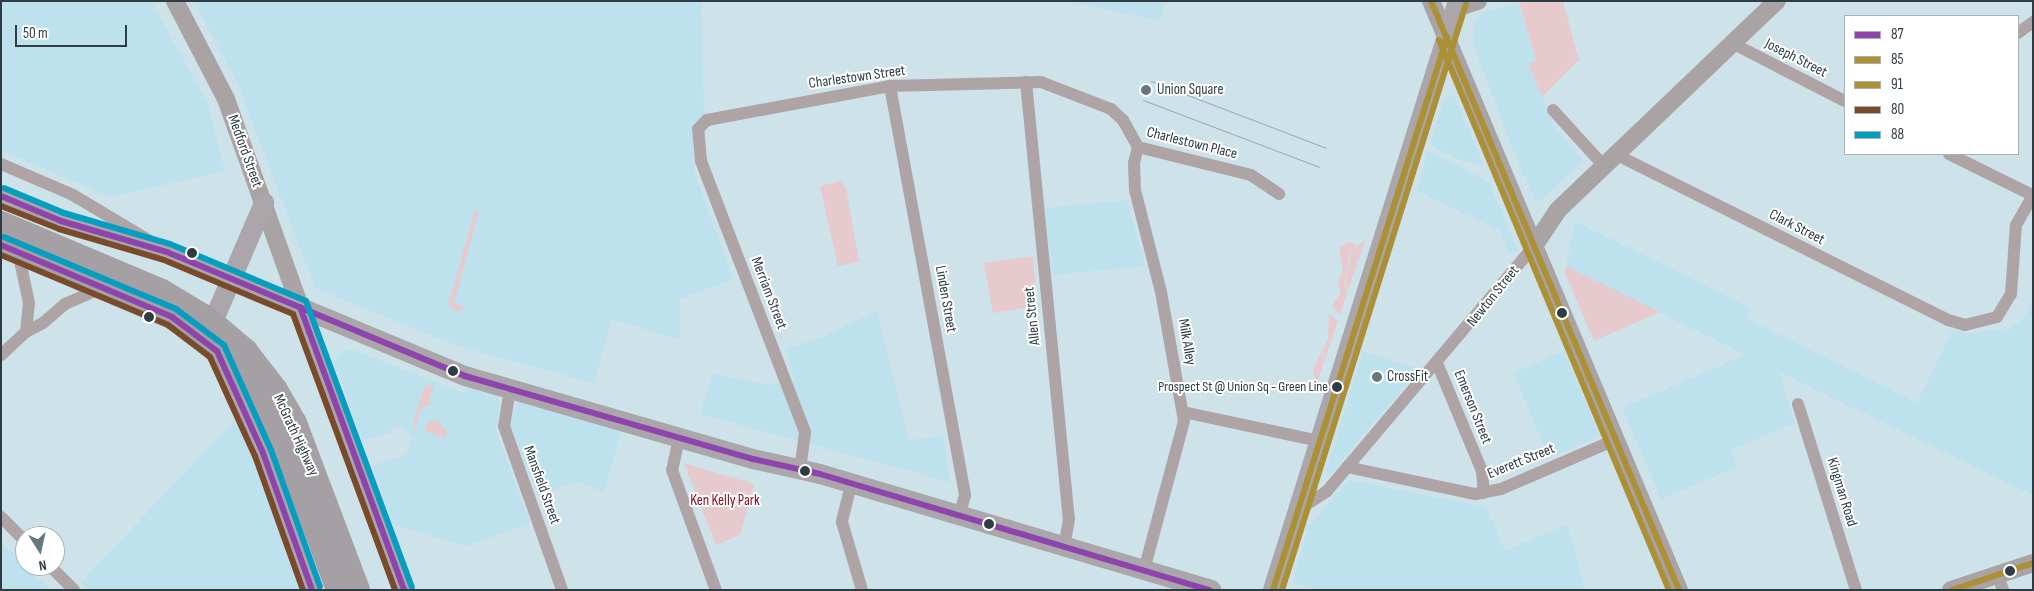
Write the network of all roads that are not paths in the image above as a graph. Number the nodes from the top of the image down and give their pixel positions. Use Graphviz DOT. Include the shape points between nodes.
graph roads {
  1 [pos="175,1"];
  2 [pos="1432,1"];
  3 [pos="1478,1"];
  4 [pos="1777,1"];
  5 [pos="1457,5"];
  6 [pos="2033,22"];
  7 [pos="2019,32"];
  8 [pos="1447,37"];
  9 [pos="1732,44"];
  10 [pos="1026,82"];
  11 [pos="890,86"];
  12 [pos="1844,100"];
  13 [pos="1553,110"];
  14 [pos="698,129"];
  15 [pos="1138,147"];
  16 [pos="1951,155"];
  17 [pos="1610,160"];
  18 [pos="1,164"];
  19 [pos="1279,194"];
  20 [pos="2032,195"];
  21 [pos="1,196"];
  22 [pos="264,203"];
  23 [pos="1,223"];
  24 [pos="9,248"];
  25 [pos="167,252"];
  26 [pos="1534,254"];
  27 [pos="232,279"];
  28 [pos="104,288"];
  29 [pos="300,308"];
  30 [pos="26,332"];
  31 [pos="218,351"];
  32 [pos="1,355"];
  33 [pos="1437,363"];
  34 [pos="510,389"];
  35 [pos="1798,404"];
  36 [pos="1183,412"];
  37 [pos="679,438"];
  38 [pos="1615,440"];
  39 [pos="1320,441"];
  40 [pos="1347,467"];
  41 [pos="800,469"];
  42 [pos="851,485"];
  43 [pos="1484,493"];
  44 [pos="1298,510"];
  45 [pos="1,516"];
  46 [pos="959,518"];
  47 [pos="15,530"];
  48 [pos="1064,547"];
  49 [pos="2033,562"];
  50 [pos="1144,570"];
  51 [pos="60,576"];
  52 [pos="2000,582"];
  53 [pos="74,590"];
  54 [pos="312,590"];
  55 [pos="338,590"];
  56 [pos="358,590"];
  57 [pos="404,590"];
  58 [pos="562,590"];
  59 [pos="716,590"];
  60 [pos="862,590"];
  61 [pos="1211,590"];
  62 [pos="1273,590"];
  63 [pos="1680,590"];
  64 [pos="1856,590"];
  65 [pos="1951,590"];
  1 -- 22 [label="main road, Medford Street" via="226,99"];
  2 -- 8 [label="main road"];
  3 -- 5 [label="main road"];
  4 -- 9 [label="main road, Newton Street"];
  5 -- 8 [label="main road"];
  6 -- 7 [label="street"];
  8 -- 26 [label="main road"];
  8 -- 39 [label="main road"];
  9 -- 12 [label="street, Joseph Street"];
  9 -- 17 [label="main road, Newton Street"];
  10 -- 11 [label="street, Charlestown Street"];
  10 -- 15 [label="street, Charlestown Place" via="1045,82 1111,109 1123,120"];
  10 -- 48 [label="street, Allen Street" via="1069,519"];
  11 -- 14 [label="street, Charlestown Street" via="719,116 707,120"];
  11 -- 46 [label="street, Linden Street" via="965,494"];
  13 -- 17 [label="street"];
  14 -- 41 [label="street, Merriam Street" via="701,161 805,432"];
  15 -- 19 [label="street, Charlestown Place" via="1251,174"];
  15 -- 36 [label="street, Milk Alley" via="1134,163 1135,190 1161,292"];
  16 -- 20 [label="street"];
  17 -- 20 [label="street, Clark Street" via="1948,320 1965,325 1997,317 2010,294 2016,225"];
  17 -- 26 [label="main road, Newton Street" via="1554,216"];
  18 -- 25 [label="street" via="73,195"];
  21 -- 25 [label="main road" via="61,221"];
  22 -- 27 [label="main road"];
  22 -- 29 [label="main road, Medford Street"];
  23 -- 56 [label="highway, McGrath Highway, bridge" via="171,296 215,324 246,351 276,390 295,424"];
  24 -- 28 [label="highway, McGrath Highway"];
  24 -- 30 [label="street" via="29,303"];
  25 -- 27 [label="main road"];
  26 -- 33 [label="street, Newton Street"];
  26 -- 38 [label="main road"];
  27 -- 29 [label="main road"];
  27 -- 31 [label="main road" via="211,329 211,339"];
  28 -- 30 [label="street" via="65,304 43,323"];
  28 -- 31 [label="highway, McGrath Highway" via="174,318"];
  29 -- 34 [label="main road" via="465,376"];
  29 -- 57 [label="main road"];
  30 -- 32 [label="street"];
  31 -- 54 [label="main road, McGrath Highway" via="263,454"];
  31 -- 55 [label="highway, McGrath Highway" via="252,389 274,422"];
  33 -- 40 [label="street, Newton Street"];
  33 -- 43 [label="street, Emerson Street" via="1482,471"];
  34 -- 37 [label="main road"];
  34 -- 58 [label="street, Mansfield Street" via="504,426"];
  35 -- 64 [label="street, Kingman Road"];
  36 -- 39 [label="street"];
  36 -- 50 [label="street, Milk Alley" via="1182,433"];
  37 -- 41 [label="main road"];
  37 -- 59 [label="street" via="672,470"];
  38 -- 43 [label="street, Everett Street"];
  38 -- 63 [label="main road"];
  39 -- 44 [label="main road"];
  40 -- 43 [label="street, Everett Street" via="1462,493"];
  40 -- 44 [label="street, Newton Street" via="1319,498"];
  41 -- 42 [label="main road"];
  42 -- 46 [label="main road"];
  42 -- 60 [label="street" via="842,522"];
  44 -- 62 [label="main road"];
  45 -- 47 [label="street"];
  46 -- 48 [label="main road"];
  48 -- 50 [label="main road"];
  49 -- 52 [label="main road"];
  50 -- 61 [label="main road"];
  51 -- 53 [label="street"];
  52 -- 65 [label="main road"];
}
